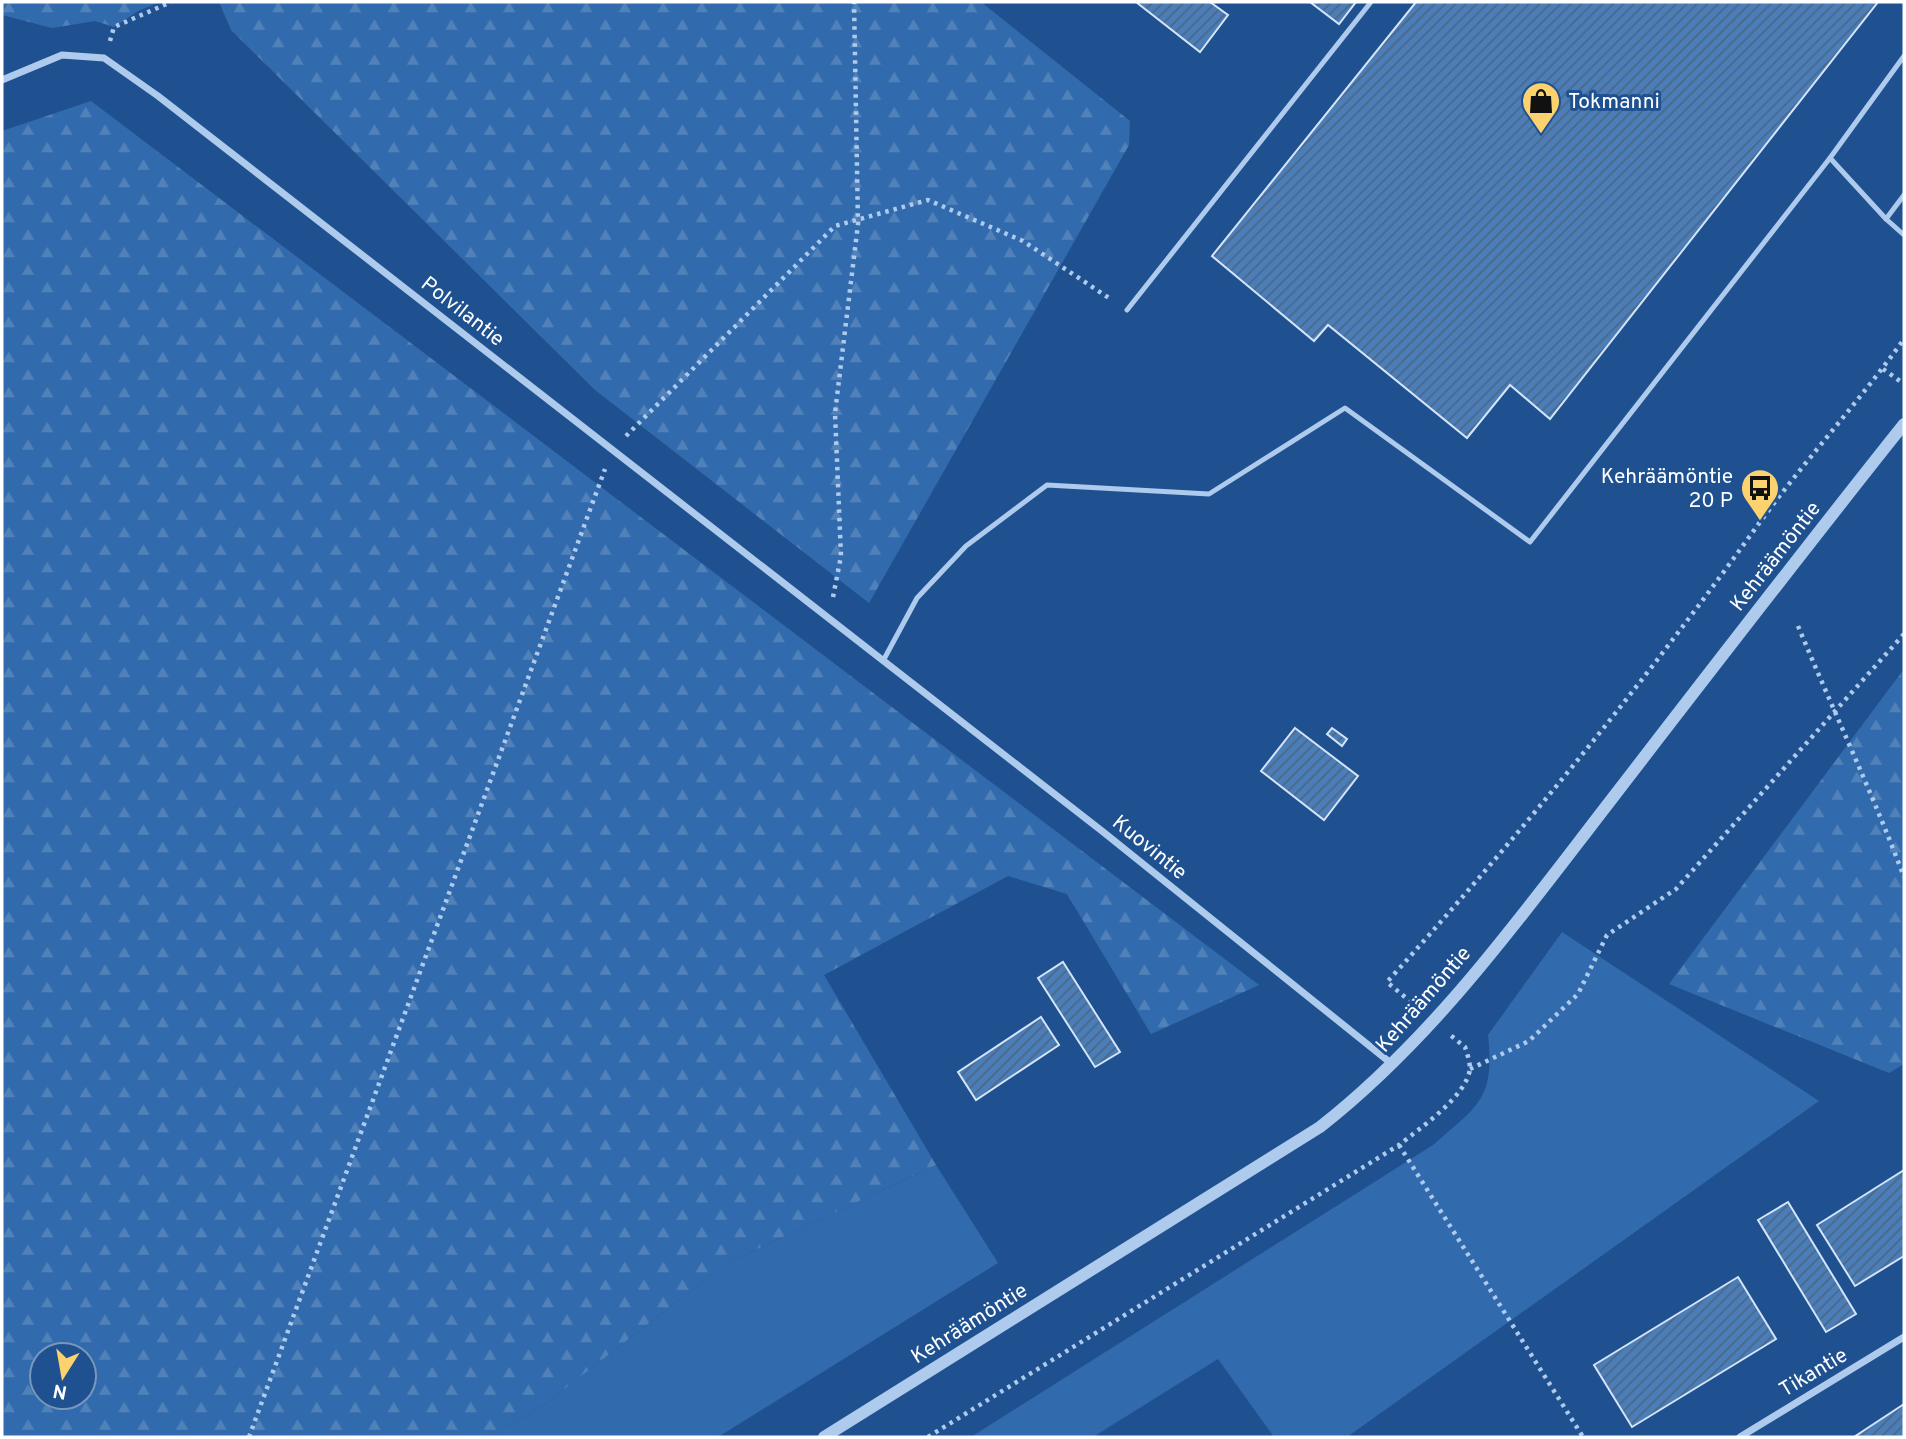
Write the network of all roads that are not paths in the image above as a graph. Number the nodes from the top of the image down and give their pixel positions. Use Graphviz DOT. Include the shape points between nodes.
graph roads {
  1 [pos="1371,2"];
  2 [pos="1904,56"];
  3 [pos="2,80"];
  4 [pos="1830,158"];
  5 [pos="1904,195"];
  6 [pos="1886,219"];
  7 [pos="1904,235"];
  8 [pos="1127,310"];
  9 [pos="1904,424"];
  10 [pos="883,661"];
  11 [pos="1393,1065"];
  12 [pos="1904,1337"];
  13 [pos="824,1437"];
  14 [pos="1740,1437"];
  1 -- 8 [label="lane"];
  2 -- 4 [label="lane"];
  3 -- 10 [label="street, Polvilantie" via="62,55 104,58"];
  4 -- 6 [label="lane"];
  4 -- 10 [label="lane" via="1530,542 1345,408 1209,494 1048,485 967,546 917,598"];
  5 -- 6 [label="lane"];
  6 -- 7 [label="lane"];
  9 -- 11 [label="street, Kehräämöntie" via="1541,890"];
  10 -- 11 [label="street, Kuovintie"];
  11 -- 13 [label="street, Kehräämöntie" via="1320,1127"];
  12 -- 14 [label="street, Tikantie"];
}
